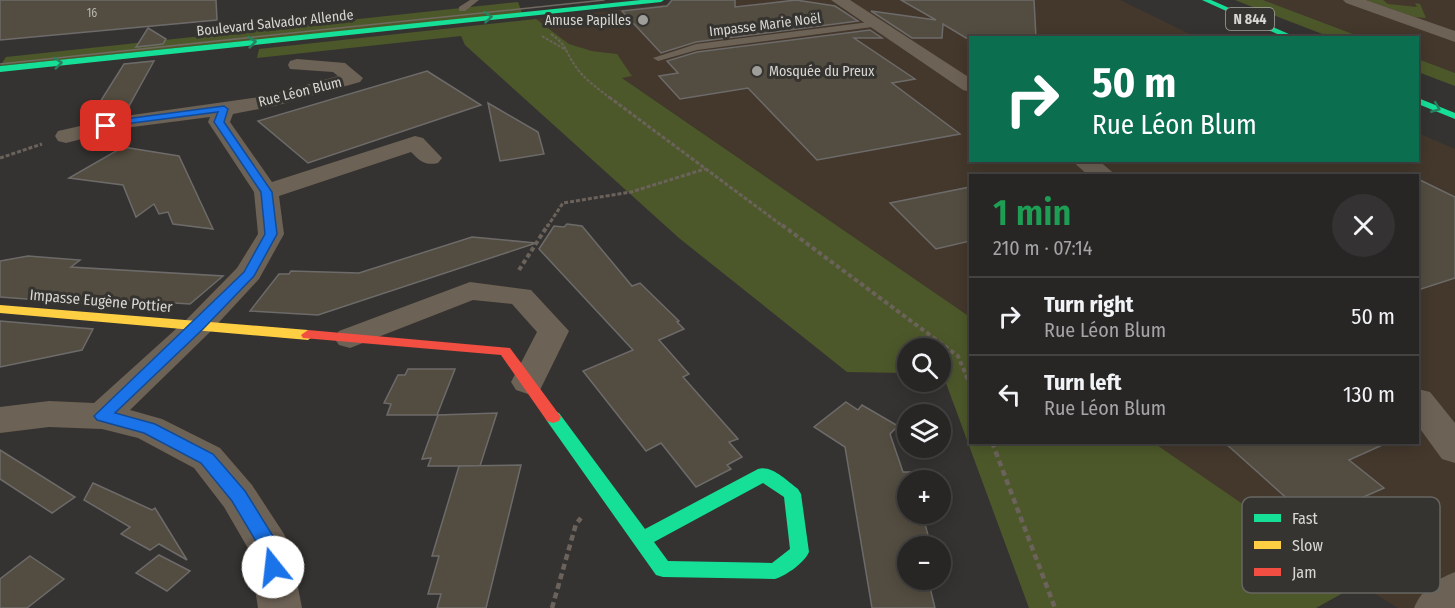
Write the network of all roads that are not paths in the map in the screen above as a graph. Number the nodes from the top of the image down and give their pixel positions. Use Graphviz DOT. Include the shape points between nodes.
graph roads {
  1 [pos="475,0"];
  2 [pos="661,0"];
  3 [pos="839,0"];
  4 [pos="1205,0"];
  5 [pos="1351,0"];
  6 [pos="512,2"];
  7 [pos="1189,3"];
  8 [pos="462,9"];
  9 [pos="877,24"];
  10 [pos="1263,36"];
  11 [pos="1289,36"];
  12 [pos="1455,38"];
  13 [pos="0,56"];
  14 [pos="658,58"];
  15 [pos="297,65"];
  16 [pos="0,69"];
  17 [pos="969,85"];
  18 [pos="1419,87"];
  19 [pos="1447,98"];
  20 [pos="1419,101"];
  21 [pos="224,109"];
  22 [pos="1455,116"];
  23 [pos="66,136"];
  24 [pos="430,158"];
  25 [pos="1085,162"];
  26 [pos="1102,174"];
  27 [pos="266,192"];
  28 [pos="0,309"];
  29 [pos="198,326"];
  30 [pos="350,338"];
  31 [pos="528,382"];
  32 [pos="1419,386"];
  33 [pos="1419,402"];
  34 [pos="1455,412"];
  35 [pos="102,416"];
  36 [pos="0,420"];
  37 [pos="1455,449"];
  38 [pos="642,540"];
  39 [pos="1455,592"];
  40 [pos="280,608"];
  41 [pos="1436,608"];
  1 -- 8 [label="lane"];
  16 -- 2 [label="main road, Boulevard Salvador Allende, one-way"];
  3 -- 9 [label="street"];
  4 -- 11 [label="main road, N 844"];
  5 -- 12 [label="street"];
  6 -- 8 [label="main road, Boulevard Salvador Allende"];
  7 -- 10 [label="main road, N 844"];
  8 -- 13 [label="main road, Boulevard Salvador Allende"];
  9 -- 14 [label="lane, Impasse Marie Noël" via="696,47"];
  9 -- 17 [label="street"];
  15 -- 21 [label="street, Rue Léon Blum" via="338,67 353,78 268,102"];
  18 -- 19 [label="main road"];
  20 -- 22 [label="main road, one-way"];
  21 -- 23 [label="street, Rue Léon Blum" via="125,122"];
  21 -- 27 [label="street" via="219,122"];
  24 -- 27 [label="street" via="415,143"];
  25 -- 26 [label="street"];
  27 -- 29 [label="street" via="271,234 249,273"];
  28 -- 29 [label="main road, Impasse Eugène Pottier"];
  29 -- 30 [label="main road, Impasse Eugène Pottier"];
  29 -- 35 [label="street"];
  30 -- 31 [label="main road, Impasse Eugène Pottier" via="505,351"];
  30 -- 31 [label="street" via="470,291 521,296 553,331"];
  31 -- 38 [label="main road, Impasse Eugène Pottier"];
  32 -- 34 [label="street"];
  33 -- 37 [label="street"];
  35 -- 36 [label="street" via="49,414"];
  35 -- 40 [label="street" via="149,428 207,458 238,496 269,547"];
  38 -- 38 [label="main road, Impasse Eugène Pottier" via="764,474 792,494 800,552 775,571 663,569"];
  39 -- 41 [label="street"];
}
